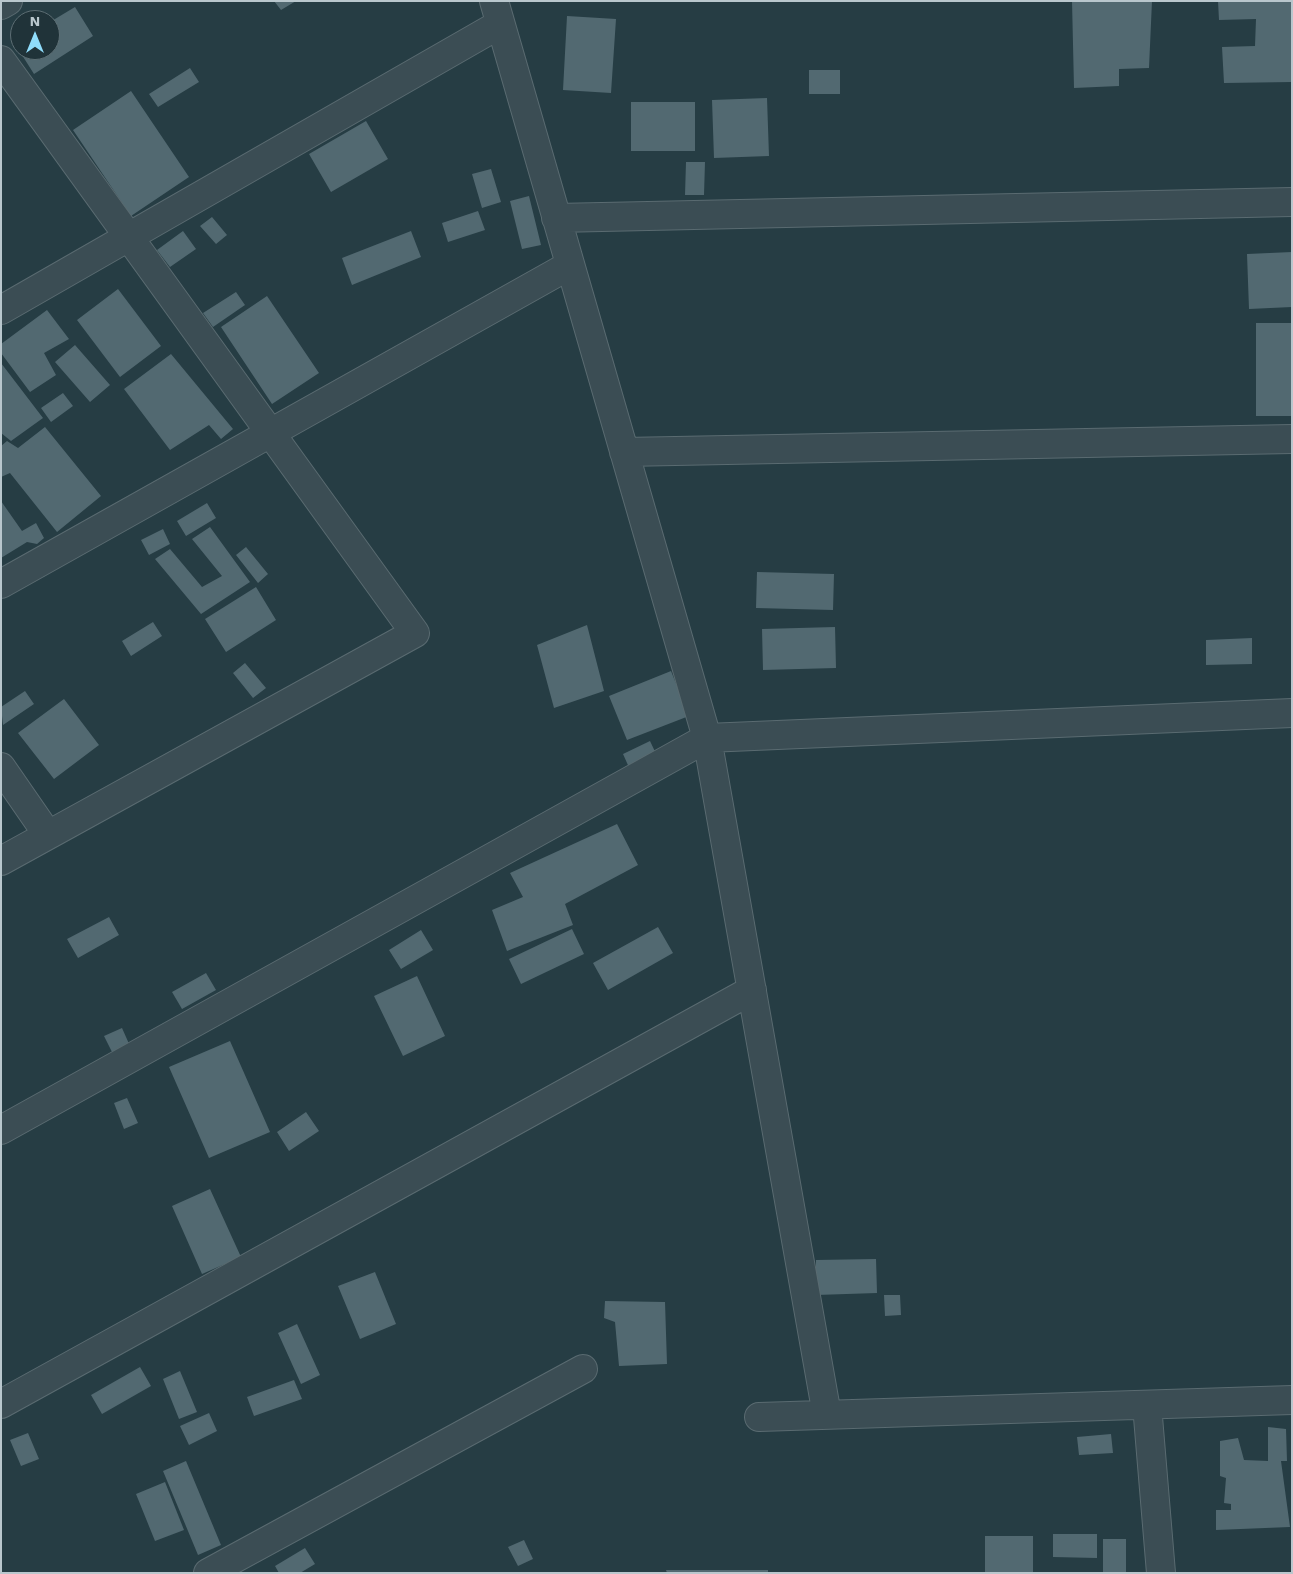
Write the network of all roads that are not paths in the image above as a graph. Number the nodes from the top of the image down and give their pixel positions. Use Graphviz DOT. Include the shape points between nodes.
graph roads {
  1 [pos="8,1"];
  2 [pos="1,5"];
  3 [pos="497,13"];
  4 [pos="1,60"];
  5 [pos="1292,202"];
  6 [pos="556,218"];
  7 [pos="129,237"];
  8 [pos="570,265"];
  9 [pos="1,310"];
  10 [pos="271,433"];
  11 [pos="1292,439"];
  12 [pos="624,452"];
  13 [pos="1,584"];
  14 [pos="1292,713"];
  15 [pos="707,738"];
  16 [pos="1,767"];
  17 [pos="48,835"];
  18 [pos="1,862"];
  19 [pos="752,990"];
  20 [pos="1,1130"];
  21 [pos="583,1369"];
  22 [pos="1292,1400"];
  23 [pos="1,1404"];
  24 [pos="1147,1404"];
  25 [pos="827,1415"];
  26 [pos="759,1417"];
  27 [pos="208,1573"];
  28 [pos="1161,1573"];
  1 -- 2 [label="street"];
  3 -- 6 [label="street"];
  3 -- 7 [label="street"];
  4 -- 7 [label="street"];
  5 -- 6 [label="street"];
  6 -- 8 [label="street"];
  7 -- 9 [label="street"];
  7 -- 10 [label="street"];
  8 -- 10 [label="street"];
  8 -- 12 [label="street"];
  10 -- 13 [label="street"];
  10 -- 17 [label="street" via="415,633"];
  11 -- 12 [label="street"];
  12 -- 15 [label="street"];
  14 -- 15 [label="street"];
  15 -- 19 [label="street"];
  15 -- 20 [label="street"];
  16 -- 17 [label="street"];
  17 -- 18 [label="street"];
  19 -- 23 [label="street"];
  19 -- 25 [label="street"];
  21 -- 27 [label="street"];
  22 -- 24 [label="street"];
  24 -- 25 [label="street"];
  24 -- 28 [label="street"];
  25 -- 26 [label="street"];
}
